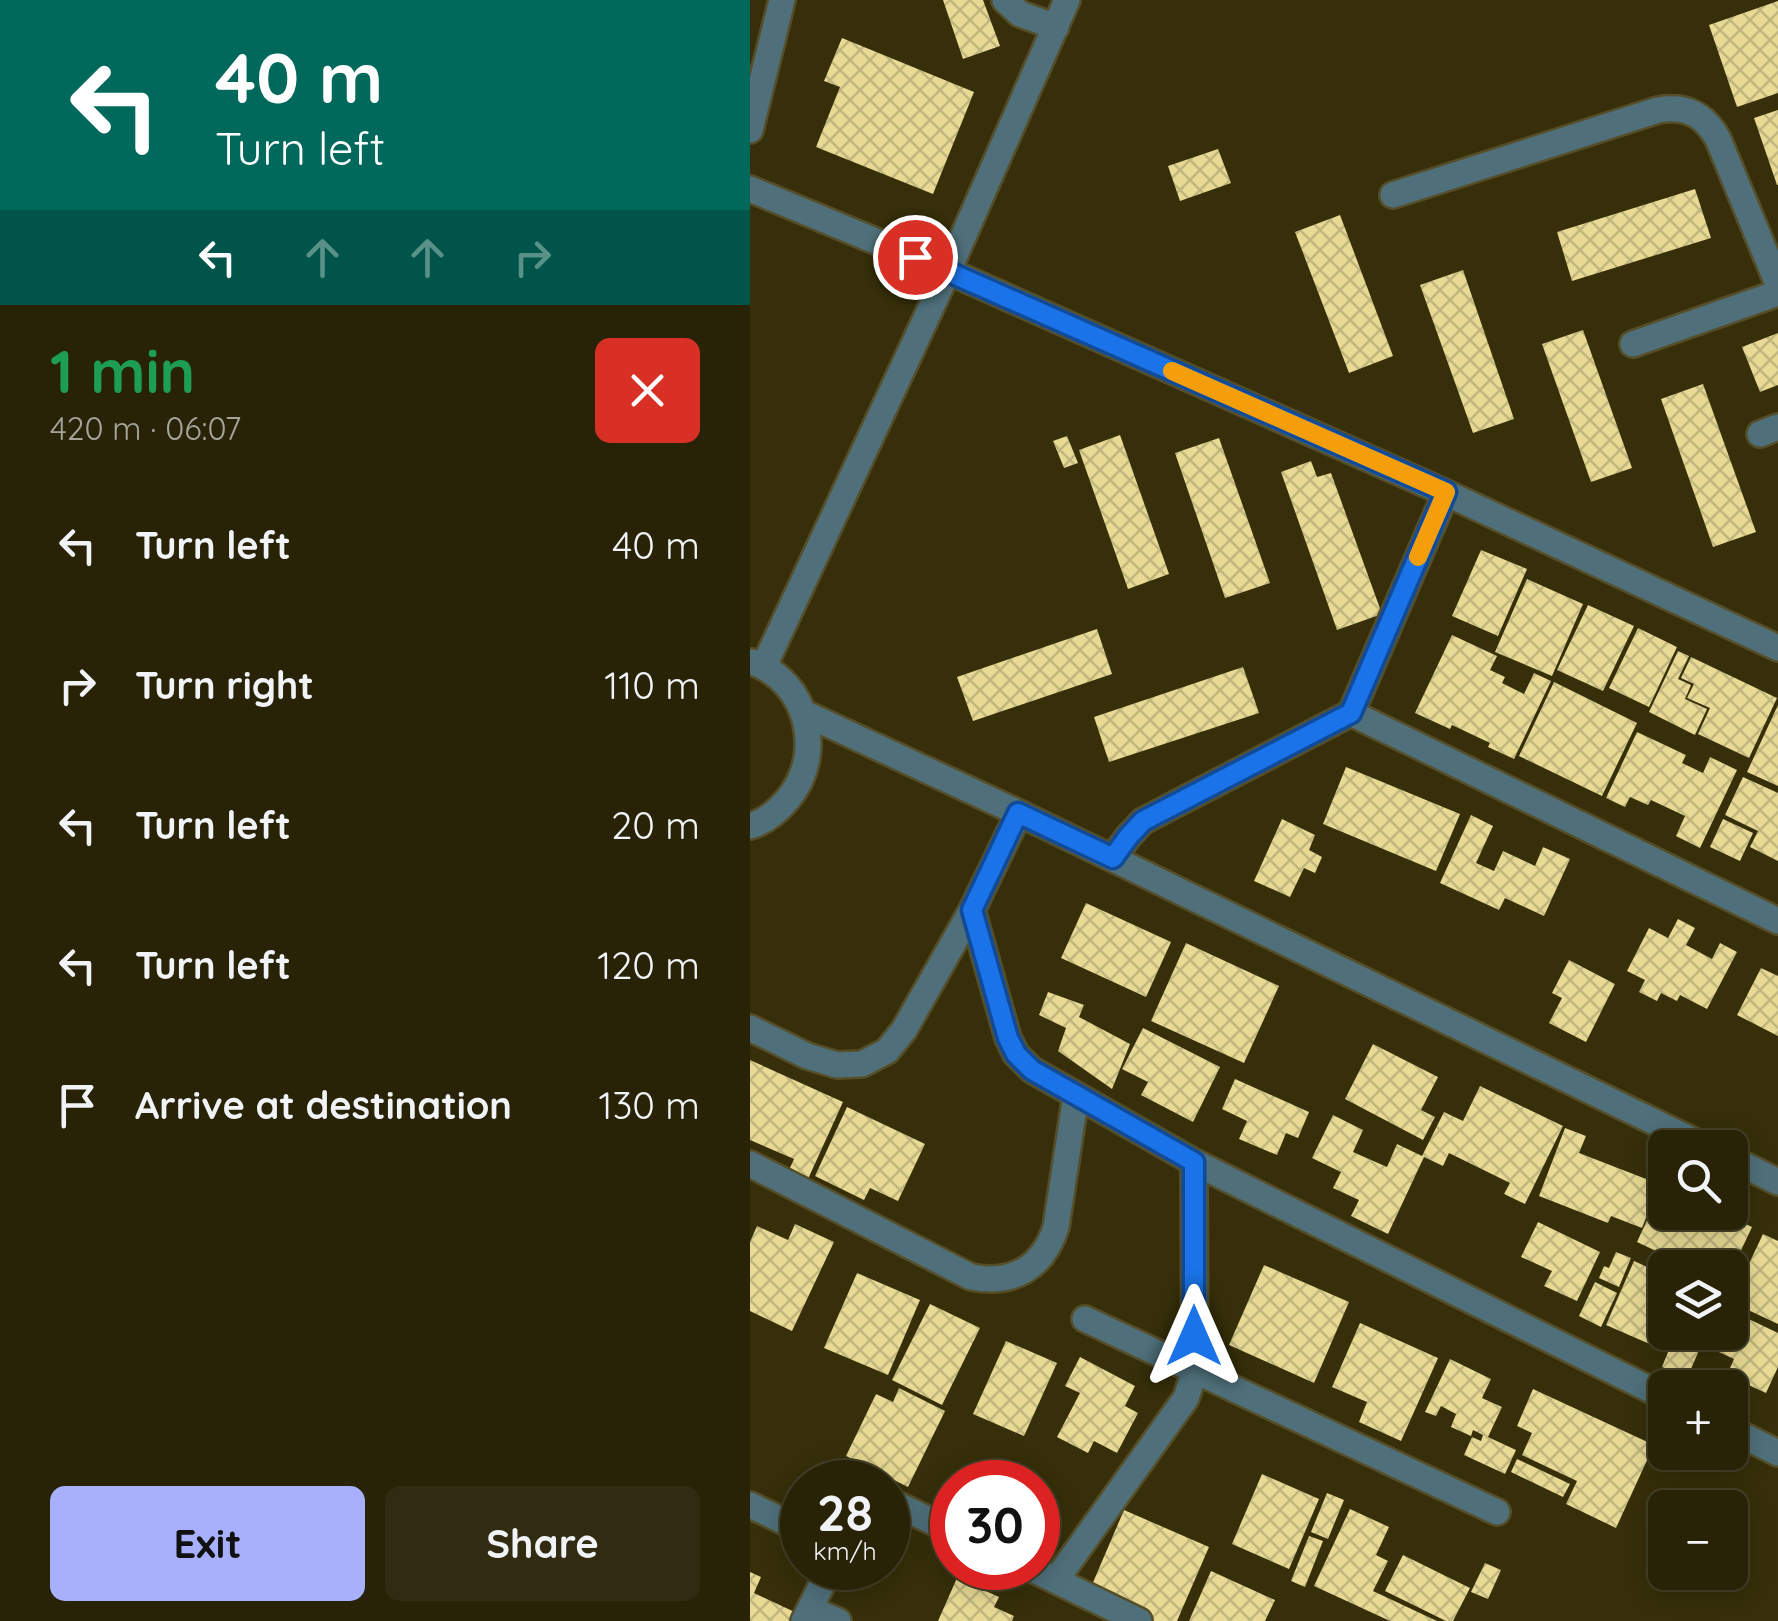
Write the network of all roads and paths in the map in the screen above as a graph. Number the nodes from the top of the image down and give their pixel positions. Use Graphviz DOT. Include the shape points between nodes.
graph roads {
  1 [pos="782,0"];
  2 [pos="1004,0"];
  3 [pos="1067,0"];
  4 [pos="1056,27"];
  5 [pos="750,130"];
  6 [pos="750,188"];
  7 [pos="1393,195"];
  8 [pos="948,271"];
  9 [pos="1778,284"];
  10 [pos="1778,293"];
  11 [pos="1633,344"];
  12 [pos="1446,492"];
  13 [pos="1778,648"];
  14 [pos="757,664"];
  15 [pos="804,713"];
  16 [pos="1351,713"];
  17 [pos="1018,813"];
  18 [pos="750,826"];
  19 [pos="1113,858"];
  20 [pos="972,910"];
  21 [pos="1778,921"];
  22 [pos="750,1028"];
  23 [pos="1076,1095"];
  24 [pos="1671,1130"];
  25 [pos="1194,1162"];
  26 [pos="750,1164"];
  27 [pos="1748,1167"];
  28 [pos="1778,1182"];
  29 [pos="1084,1319"];
  30 [pos="1195,1370"];
  31 [pos="1648,1389"];
  32 [pos="1748,1438"];
  33 [pos="1778,1453"];
  34 [pos="750,1504"];
  35 [pos="1497,1512"];
  36 [pos="780,1519"];
  37 [pos="1060,1574"];
  38 [pos="1060,1582"];
  39 [pos="819,1590"];
  40 [pos="807,1615"];
  41 [pos="838,1621"];
  42 [pos="1139,1621"];
  1 -- 5 [label="street"];
  2 -- 4 [label="street"];
  3 -- 4 [label="street"];
  4 -- 8 [label="street"];
  6 -- 8 [label="street"];
  7 -- 9 [label="street" via="1658,110 1687,110 1718,139"];
  8 -- 12 [label="street"];
  8 -- 14 [label="street"];
  10 -- 11 [label="street"];
  12 -- 13 [label="street"];
  12 -- 16 [label="street"];
  14 -- 15 [label="street" via="781,678"];
  15 -- 17 [label="street"];
  15 -- 18 [label="street" via="810,738 797,789 780,809"];
  16 -- 19 [label="street" via="1153,815"];
  16 -- 21 [label="street"];
  17 -- 19 [label="street"];
  17 -- 20 [label="street"];
  19 -- 24 [label="street"];
  20 -- 22 [label="street" via="887,1051 862,1064 837,1065"];
  20 -- 23 [label="street" via="1016,1054"];
  23 -- 25 [label="street"];
  23 -- 26 [label="street" via="1051,1242 1034,1264 1010,1277 971,1277"];
  25 -- 30 [label="street"];
  25 -- 31 [label="street"];
  27 -- 28 [label="street"];
  29 -- 30 [label="street"];
  30 -- 35 [label="street"];
  30 -- 37 [label="street" via="1179,1410"];
  32 -- 33 [label="street"];
  34 -- 36 [label="street"];
  38 -- 42 [label="street"];
  39 -- 40 [label="street"];
  40 -- 41 [label="street"];
}
